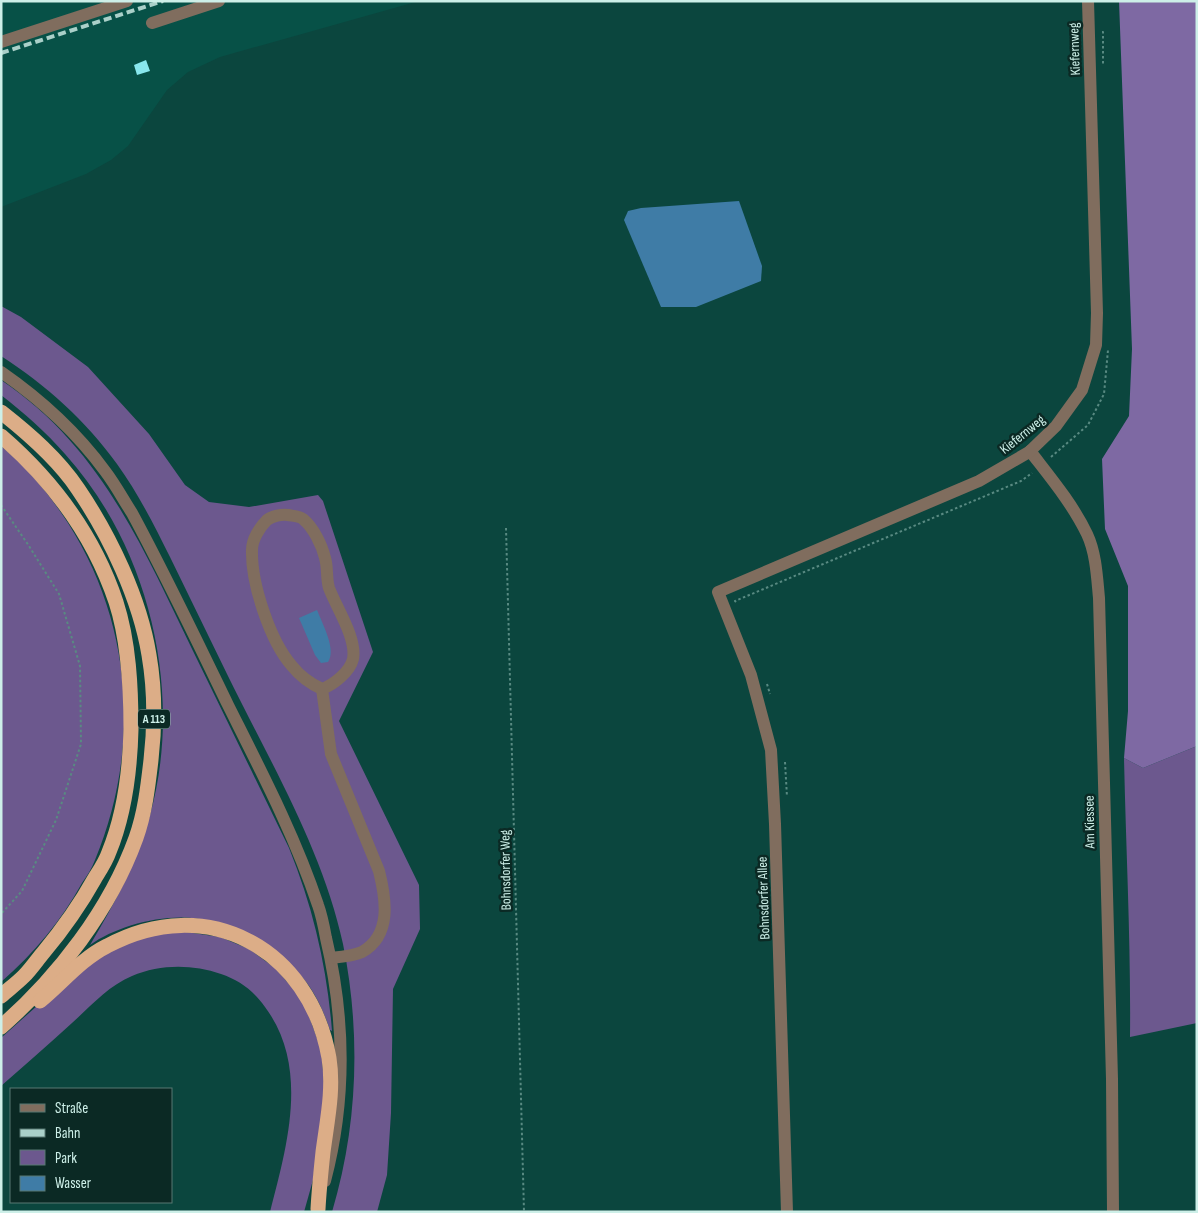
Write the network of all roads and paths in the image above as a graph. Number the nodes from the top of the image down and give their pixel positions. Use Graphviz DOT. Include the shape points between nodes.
graph roads {
  1 [pos="126,1"];
  2 [pos="219,1"];
  3 [pos="1088,1"];
  4 [pos="152,23"];
  5 [pos="1089,33"];
  6 [pos="1,42"];
  7 [pos="1103,66"];
  8 [pos="1108,350"];
  9 [pos="1,372"];
  10 [pos="1,412"];
  11 [pos="1,436"];
  12 [pos="1030,451"];
  13 [pos="1042,466"];
  14 [pos="1,505"];
  15 [pos="506,528"];
  16 [pos="718,592"];
  17 [pos="738,610"];
  18 [pos="765,678"];
  19 [pos="322,689"];
  20 [pos="770,695"];
  21 [pos="784,757"];
  22 [pos="787,796"];
  23 [pos="1,914"];
  24 [pos="331,958"];
  25 [pos="1,996"];
  26 [pos="1,1029"];
  27 [pos="317,1210"];
  28 [pos="524,1212"];
  29 [pos="787,1212"];
  30 [pos="1113,1212"];
  1 -- 6 [label="street"];
  2 -- 4 [label="street"];
  3 -- 5 [label="street, Kiefernweg"];
  5 -- 7 [label="path" via="1103,32"];
  5 -- 12 [label="street, Kiefernweg" via="1096,345 1082,390 1056,426"];
  8 -- 13 [label="path" via="1104,394 1088,425"];
  9 -- 24 [label="street" via="38,400 74,434 105,471 132,513 306,869"];
  10 -- 26 [label="highway, A 113" via="56,461 78,488 118,558 149,654 154,711 144,810 125,863 72,952"];
  11 -- 25 [label="highway" via="24,456 64,502 99,563 121,622 131,718 128,780 109,852 62,930 25,976"];
  12 -- 13 [label="street, Am Kiessee"];
  12 -- 16 [label="street, Kiefernweg" via="979,482"];
  13 -- 17 [label="path" via="1021,481 735,601"];
  13 -- 30 [label="street, Am Kiessee" via="1087,535 1096,568 1112,1079"];
  14 -- 23 [label="path" via="59,594 80,666 81,744 56,820 22,891"];
  15 -- 28 [label="path, Bohnsdorfer Weg"];
  16 -- 29 [label="street, Bohnsdorfer Allee" via="751,675 771,750"];
  18 -- 20 [label="path"];
  19 -- 19 [label="street" via="311,684 291,666 268,625 258,593 252,549 259,530 269,518 284,514 302,518 313,531 325,557 329,587 352,642 353,661 336,682"];
  19 -- 24 [label="street" via="331,754 379,871 386,909 381,930 374,941 361,952"];
  21 -- 22 [label="path"];
  24 -- 27 [label="street" via="340,1025 340,1095 330,1161"];
  26 -- 27 [label="highway" via="21,1018 84,960 127,936 167,925 207,926 256,945 287,969 307,996 329,1058 330,1104"];
}
